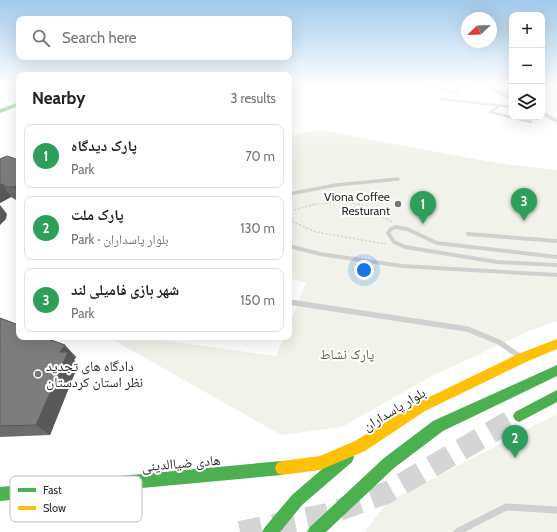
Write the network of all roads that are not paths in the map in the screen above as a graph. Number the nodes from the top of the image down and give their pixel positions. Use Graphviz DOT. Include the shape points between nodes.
graph roads {
  1 [pos="493,110"];
  2 [pos="545,115"];
  3 [pos="557,121"];
  4 [pos="531,122"];
  5 [pos="398,179"];
  6 [pos="292,193"];
  7 [pos="468,234"];
  8 [pos="557,241"];
  9 [pos="292,247"];
  10 [pos="557,256"];
  11 [pos="557,266"];
  12 [pos="557,275"];
  13 [pos="292,302"];
  14 [pos="557,344"];
  15 [pos="522,358"];
  16 [pos="557,370"];
  17 [pos="557,396"];
  18 [pos="519,416"];
  19 [pos="360,446"];
  20 [pos="142,481"];
  21 [pos="10,493"];
  22 [pos="0,494"];
  23 [pos="557,510"];
  24 [pos="270,532"];
  25 [pos="316,532"];
  26 [pos="458,532"];
  1 -- 4 [label="lane" via="490,112"];
  2 -- 3 [label="street"];
  5 -- 6 [label="lane" via="336,185"];
  7 -- 8 [label="lane"];
  9 -- 12 [label="lane" via="381,264"];
  10 -- 11 [label="lane" via="437,243 407,229 396,227 388,233 394,242 405,247 497,262"];
  13 -- 15 [label="lane" via="467,329 499,342"];
  14 -- 15 [label="main road, بلوار پاسداران"];
  15 -- 19 [label="main road, بلوار پاسداران" via="421,407"];
  16 -- 25 [label="main road" via="438,426 389,462"];
  17 -- 18 [label="main road"];
  19 -- 20 [label="main road, هادی ضیاالدینی" via="320,463"];
  19 -- 24 [label="main road, بلوار پاسداران" via="297,500"];
  21 -- 22 [label="main road, هادی ضیاالدینی"];
  23 -- 26 [label="lane" via="506,507"];
}
